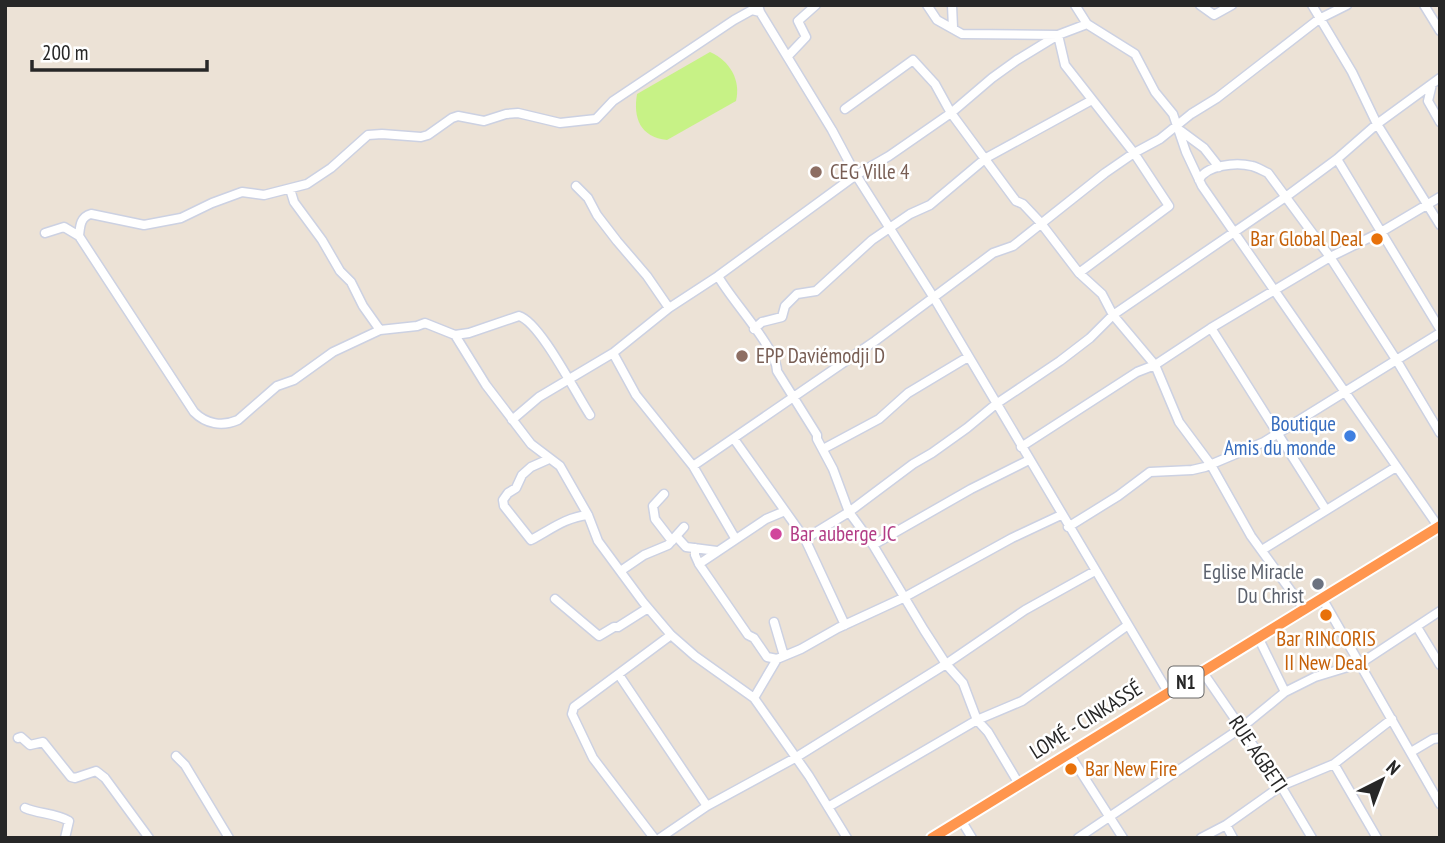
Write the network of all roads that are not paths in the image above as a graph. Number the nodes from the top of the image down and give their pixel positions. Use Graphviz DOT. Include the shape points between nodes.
graph roads {
  1 [pos="816,5"];
  2 [pos="927,5"];
  3 [pos="952,5"];
  4 [pos="1075,5"];
  5 [pos="1200,5"];
  6 [pos="1232,5"];
  7 [pos="1312,5"];
  8 [pos="1347,5"];
  9 [pos="1424,5"];
  10 [pos="759,9"];
  11 [pos="1319,19"];
  12 [pos="1087,24"];
  13 [pos="953,28"];
  14 [pos="1440,31"];
  15 [pos="1058,35"];
  16 [pos="788,56"];
  17 [pos="1440,78"];
  18 [pos="1432,84"];
  19 [pos="1414,97"];
  20 [pos="1092,100"];
  21 [pos="1427,101"];
  22 [pos="845,109"];
  23 [pos="951,113"];
  24 [pos="1440,122"];
  25 [pos="1377,124"];
  26 [pos="1179,127"];
  27 [pos="1134,153"];
  28 [pos="986,158"];
  29 [pos="1337,159"];
  30 [pos="1219,167"];
  31 [pos="856,175"];
  32 [pos="1199,180"];
  33 [pos="576,186"];
  34 [pos="290,189"];
  35 [pos="1287,196"];
  36 [pos="1440,197"];
  37 [pos="1427,205"];
  38 [pos="1040,222"];
  39 [pos="1440,225"];
  40 [pos="890,229"];
  41 [pos="1381,232"];
  42 [pos="45,233"];
  43 [pos="1234,234"];
  44 [pos="79,236"];
  45 [pos="1330,257"];
  46 [pos="1079,273"];
  47 [pos="718,276"];
  48 [pos="1274,289"];
  49 [pos="934,298"];
  50 [pos="669,308"];
  51 [pos="1113,315"];
  52 [pos="1211,328"];
  53 [pos="754,329"];
  54 [pos="380,330"];
  55 [pos="1440,331"];
  56 [pos="455,335"];
  57 [pos="613,353"];
  58 [pos="968,357"];
  59 [pos="1397,361"];
  60 [pos="1155,365"];
  61 [pos="568,380"];
  62 [pos="1342,392"];
  63 [pos="794,398"];
  64 [pos="996,404"];
  65 [pos="590,415"];
  66 [pos="512,420"];
  67 [pos="1279,433"];
  68 [pos="1440,433"];
  69 [pos="734,439"];
  70 [pos="1021,447"];
  71 [pos="823,449"];
  72 [pos="549,458"];
  73 [pos="1029,460"];
  74 [pos="1211,465"];
  75 [pos="693,466"];
  76 [pos="1396,467"];
  77 [pos="664,494"];
  78 [pos="1326,510"];
  79 [pos="785,511"];
  80 [pos="849,512"];
  81 [pos="588,515"];
  82 [pos="1061,515"];
  83 [pos="684,527"];
  84 [pos="1068,527"];
  85 [pos="1439,528"];
  86 [pos="674,538"];
  87 [pos="735,538"];
  88 [pos="805,539"];
  89 [pos="873,545"];
  90 [pos="695,548"];
  91 [pos="1262,550"];
  92 [pos="717,551"];
  93 [pos="699,564"];
  94 [pos="622,570"];
  95 [pos="1095,571"];
  96 [pos="903,598"];
  97 [pos="1322,598"];
  98 [pos="555,599"];
  99 [pos="648,608"];
  100 [pos="1304,610"];
  101 [pos="1440,611"];
  102 [pos="774,622"];
  103 [pos="845,625"];
  104 [pos="1128,625"];
  105 [pos="1417,627"];
  106 [pos="671,635"];
  107 [pos="1258,638"];
  108 [pos="781,658"];
  109 [pos="1361,663"];
  110 [pos="946,664"];
  111 [pos="1440,665"];
  112 [pos="1202,671"];
  113 [pos="619,674"];
  114 [pos="1168,692"];
  115 [pos="1285,692"];
  116 [pos="754,698"];
  117 [pos="1392,719"];
  118 [pos="977,720"];
  119 [pos="1241,728"];
  120 [pos="18,738"];
  121 [pos="1440,738"];
  122 [pos="1411,752"];
  123 [pos="1070,755"];
  124 [pos="176,756"];
  125 [pos="796,757"];
  126 [pos="1334,764"];
  127 [pos="1018,784"];
  128 [pos="1281,786"];
  129 [pos="1440,804"];
  130 [pos="707,806"];
  131 [pos="828,807"];
  132 [pos="25,808"];
  133 [pos="1110,818"];
  134 [pos="961,820"];
  135 [pos="1226,825"];
  136 [pos="65,838"];
  137 [pos="149,838"];
  138 [pos="229,838"];
  139 [pos="654,838"];
  140 [pos="660,838"];
  141 [pos="846,838"];
  142 [pos="932,838"];
  143 [pos="972,838"];
  144 [pos="1078,838"];
  145 [pos="1123,838"];
  146 [pos="1201,838"];
  147 [pos="1233,838"];
  148 [pos="1311,838"];
  149 [pos="1377,838"];
  1 -- 16 [label="street" via="798,21 806,37"];
  2 -- 13 [label="street" via="937,20"];
  3 -- 13 [label="street"];
  4 -- 12 [label="street"];
  5 -- 6 [label="street" via="1214,15"];
  7 -- 11 [label="street"];
  8 -- 11 [label="street"];
  9 -- 14 [label="street"];
  10 -- 16 [label="street"];
  10 -- 34 [label="street" via="734,20 613,101 596,119 560,123 518,113 484,121 458,116 421,137 373,134 319,177"];
  11 -- 25 [label="street"];
  11 -- 26 [label="street"];
  12 -- 15 [label="street"];
  12 -- 26 [label="street" via="1135,54"];
  13 -- 15 [label="street" via="975,36"];
  15 -- 20 [label="street" via="1065,65"];
  15 -- 23 [label="street" via="992,78"];
  16 -- 31 [label="street"];
  17 -- 18 [label="street"];
  18 -- 19 [label="street"];
  18 -- 21 [label="street"];
  19 -- 21 [label="street"];
  19 -- 25 [label="street"];
  20 -- 27 [label="street"];
  20 -- 28 [label="street"];
  21 -- 24 [label="street"];
  22 -- 23 [label="street" via="913,60 935,84"];
  23 -- 28 [label="street"];
  23 -- 31 [label="street"];
  25 -- 29 [label="street"];
  25 -- 37 [label="street"];
  26 -- 27 [label="street"];
  26 -- 30 [label="street"];
  26 -- 32 [label="street"];
  27 -- 38 [label="street"];
  27 -- 46 [label="street" via="1169,206"];
  28 -- 38 [label="street" via="1016,201"];
  28 -- 40 [label="street" via="930,205"];
  29 -- 35 [label="street"];
  29 -- 41 [label="street"];
  30 -- 32 [label="street"];
  30 -- 35 [label="street" via="1252,166 1268,173"];
  31 -- 40 [label="street"];
  31 -- 47 [label="street"];
  32 -- 43 [label="street"];
  33 -- 50 [label="street"];
  34 -- 44 [label="street" via="264,195 243,192 181,218 144,226 91,214 81,223"];
  34 -- 54 [label="street" via="294,202"];
  35 -- 43 [label="street"];
  35 -- 45 [label="street"];
  36 -- 37 [label="street"];
  37 -- 39 [label="street"];
  37 -- 41 [label="street"];
  38 -- 46 [label="street"];
  38 -- 49 [label="street" via="1013,246 993,253"];
  40 -- 49 [label="street"];
  40 -- 53 [label="street" via="816,290 797,294 782,317"];
  41 -- 45 [label="street"];
  41 -- 55 [label="street"];
  42 -- 44 [label="street" via="64,227"];
  43 -- 48 [label="street"];
  43 -- 51 [label="street"];
  44 -- 54 [label="street" via="194,412 216,424 237,421 277,387 303,375 333,352"];
  45 -- 48 [label="street"];
  45 -- 59 [label="street"];
  46 -- 51 [label="street" via="1102,294"];
  47 -- 50 [label="street"];
  47 -- 53 [label="street"];
  48 -- 52 [label="street"];
  48 -- 62 [label="street"];
  49 -- 58 [label="street"];
  49 -- 63 [label="street"];
  50 -- 57 [label="street"];
  51 -- 60 [label="street"];
  51 -- 64 [label="street" via="1060,361"];
  52 -- 60 [label="street"];
  52 -- 67 [label="street"];
  53 -- 63 [label="street" via="775,358 777,371"];
  54 -- 56 [label="street" via="425,323"];
  55 -- 59 [label="street"];
  56 -- 61 [label="street" via="519,316 527,318"];
  56 -- 66 [label="street"];
  57 -- 61 [label="street"];
  57 -- 75 [label="street" via="636,395"];
  58 -- 64 [label="street"];
  58 -- 71 [label="street" via="908,393 879,419"];
  59 -- 62 [label="street"];
  59 -- 68 [label="street"];
  60 -- 70 [label="street"];
  60 -- 74 [label="street" via="1179,422"];
  61 -- 65 [label="street"];
  61 -- 66 [label="street" via="538,397"];
  62 -- 67 [label="street"];
  62 -- 76 [label="street"];
  63 -- 69 [label="street"];
  63 -- 71 [label="street"];
  64 -- 70 [label="street"];
  64 -- 80 [label="street"];
  66 -- 72 [label="street"];
  67 -- 74 [label="street"];
  67 -- 78 [label="street"];
  69 -- 75 [label="street"];
  69 -- 79 [label="street"];
  70 -- 73 [label="street"];
  71 -- 80 [label="street"];
  72 -- 81 [label="street" via="560,466"];
  72 -- 81 [label="street" via="522,475 503,500 504,506 531,540 562,522"];
  73 -- 82 [label="street"];
  73 -- 89 [label="street"];
  74 -- 84 [label="street" via="1150,472"];
  74 -- 91 [label="street"];
  75 -- 87 [label="street"];
  76 -- 78 [label="street"];
  76 -- 85 [label="street"];
  77 -- 86 [label="street" via="653,506 655,519"];
  78 -- 91 [label="street"];
  79 -- 87 [label="street"];
  79 -- 88 [label="street"];
  80 -- 88 [label="street"];
  80 -- 89 [label="street"];
  81 -- 94 [label="street" via="598,541"];
  82 -- 84 [label="street"];
  82 -- 96 [label="street"];
  83 -- 86 [label="street"];
  84 -- 95 [label="street"];
  85 -- 97 [label="highway, LOMÉ - CINKASSÉ / N1"];
  86 -- 90 [label="street"];
  86 -- 94 [label="street"];
  87 -- 92 [label="street"];
  88 -- 103 [label="street"];
  89 -- 96 [label="street"];
  90 -- 92 [label="street"];
  90 -- 93 [label="street"];
  91 -- 100 [label="street"];
  92 -- 93 [label="street"];
  93 -- 108 [label="street" via="767,657"];
  94 -- 99 [label="street"];
  95 -- 104 [label="street"];
  95 -- 110 [label="street" via="1025,610"];
  96 -- 103 [label="street"];
  96 -- 110 [label="street"];
  97 -- 100 [label="highway, LOMÉ - CINKASSÉ / N1"];
  97 -- 109 [label="street"];
  98 -- 99 [label="street" via="599,636"];
  99 -- 106 [label="street"];
  100 -- 107 [label="highway, LOMÉ - CINKASSÉ / N1"];
  101 -- 105 [label="street"];
  102 -- 108 [label="street"];
  103 -- 108 [label="street"];
  104 -- 114 [label="street"];
  104 -- 118 [label="street" via="1022,701"];
  105 -- 109 [label="street"];
  105 -- 111 [label="street"];
  106 -- 113 [label="street"];
  106 -- 116 [label="street"];
  107 -- 112 [label="highway, LOMÉ - CINKASSÉ / N1"];
  107 -- 115 [label="street"];
  108 -- 116 [label="street"];
  109 -- 115 [label="street"];
  109 -- 117 [label="street"];
  110 -- 118 [label="street" via="963,683"];
  110 -- 125 [label="street"];
  112 -- 114 [label="highway, LOMÉ - CINKASSÉ / N1"];
  112 -- 119 [label="street, RUE AGBETI"];
  113 -- 130 [label="street"];
  113 -- 139 [label="street" via="574,707 572,714 593,758"];
  114 -- 123 [label="highway, LOMÉ - CINKASSÉ / N1"];
  115 -- 119 [label="street"];
  116 -- 125 [label="street"];
  117 -- 122 [label="street"];
  117 -- 126 [label="street"];
  118 -- 127 [label="street"];
  118 -- 131 [label="street"];
  119 -- 128 [label="street, RUE AGBETI"];
  119 -- 133 [label="street"];
  120 -- 137 [label="street" via="30,745 43,743 71,777 96,771"];
  121 -- 122 [label="street"];
  122 -- 129 [label="street"];
  123 -- 127 [label="highway, LOMÉ - CINKASSÉ / N1"];
  123 -- 133 [label="street"];
  124 -- 138 [label="street"];
  125 -- 130 [label="street"];
  125 -- 131 [label="street"];
  126 -- 128 [label="street"];
  126 -- 149 [label="street"];
  127 -- 134 [label="highway, LOMÉ - CINKASSÉ / N1"];
  128 -- 135 [label="street"];
  128 -- 148 [label="street, RUE AGBETI"];
  130 -- 140 [label="street"];
  131 -- 141 [label="street"];
  132 -- 136 [label="street" via="69,821"];
  133 -- 144 [label="street"];
  133 -- 145 [label="street"];
  134 -- 142 [label="highway, LOMÉ - CINKASSÉ / N1"];
  134 -- 143 [label="street"];
  135 -- 146 [label="street"];
  135 -- 147 [label="street"];
}
